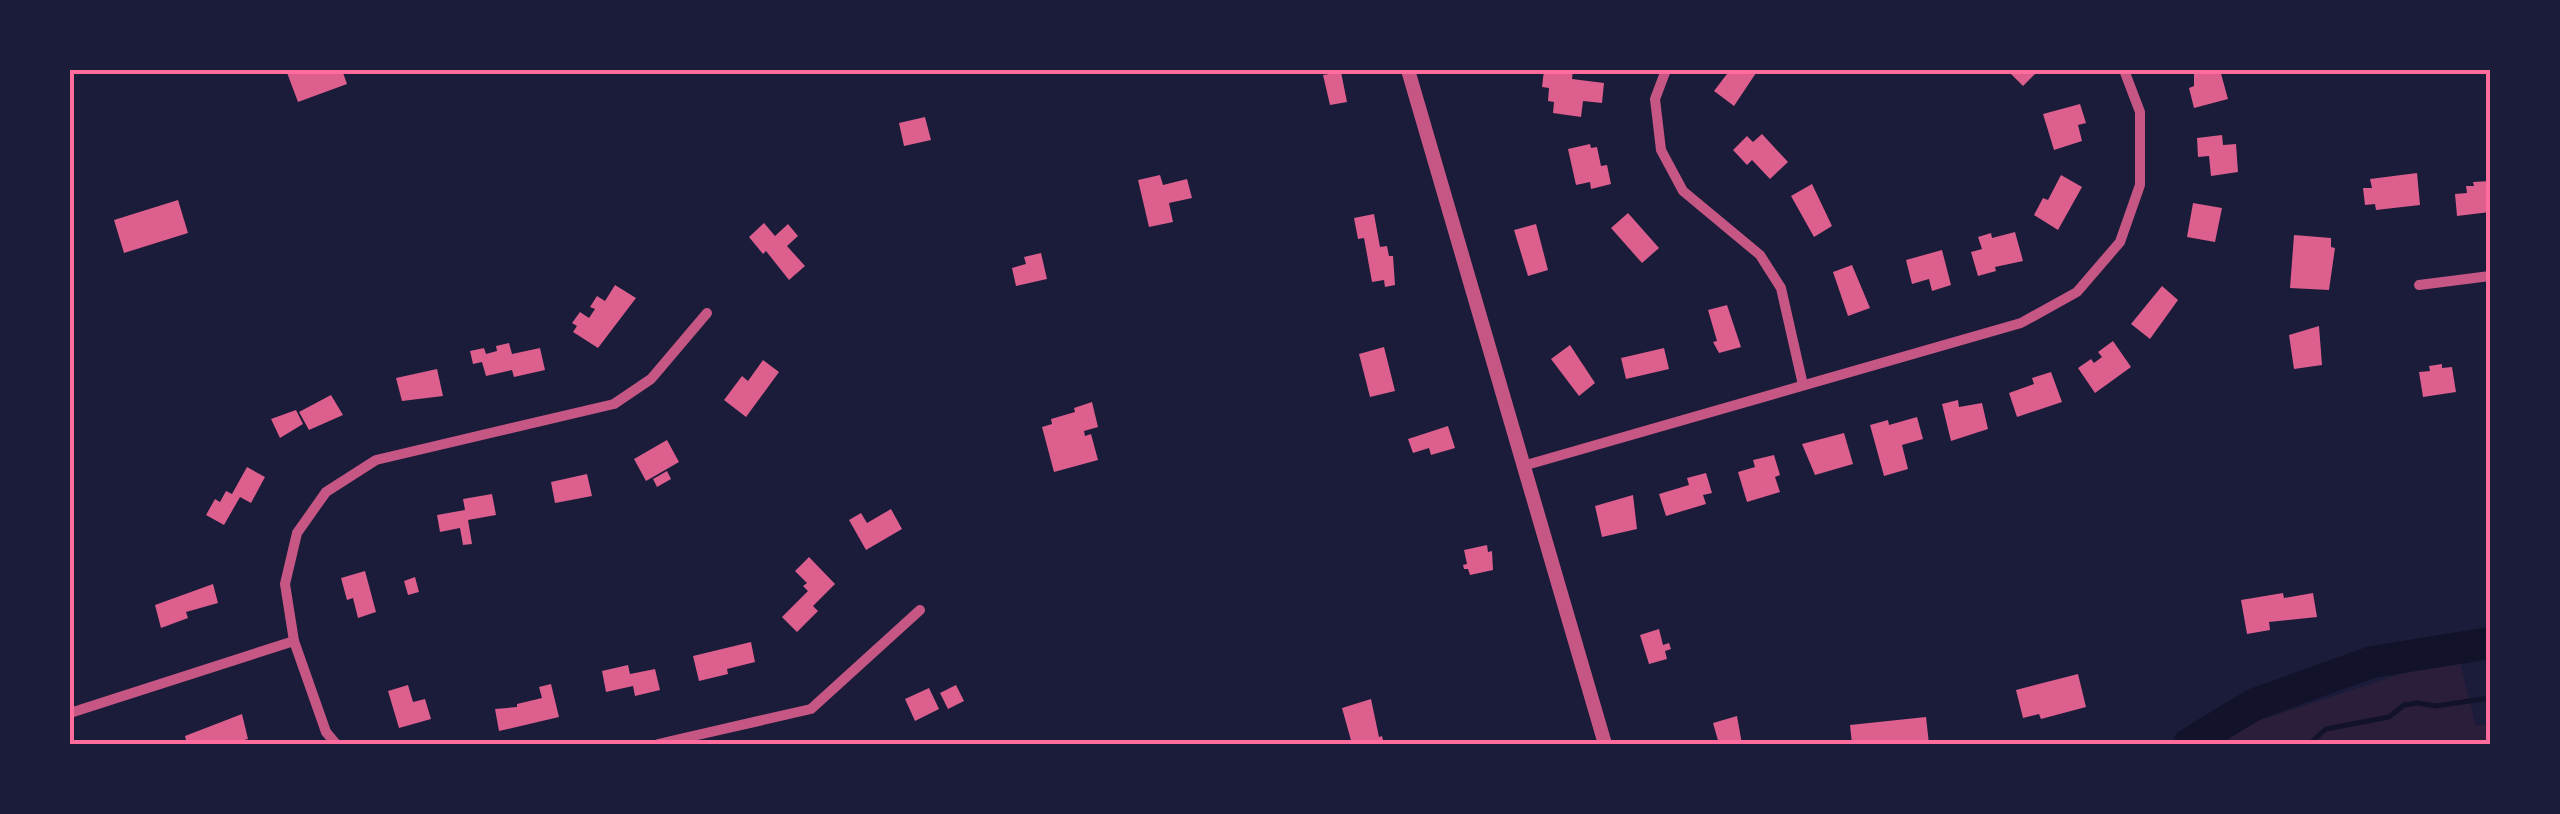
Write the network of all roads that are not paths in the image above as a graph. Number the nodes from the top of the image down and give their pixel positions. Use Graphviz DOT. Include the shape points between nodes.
graph roads {
  1 [pos="1408,70"];
  2 [pos="1666,70"];
  3 [pos="2124,70"];
  4 [pos="2490,276"];
  5 [pos="2419,285"];
  6 [pos="707,313"];
  7 [pos="1803,385"];
  8 [pos="1522,466"];
  9 [pos="920,610"];
  10 [pos="294,642"];
  11 [pos="70,713"];
  12 [pos="336,744"];
  13 [pos="658,744"];
  14 [pos="1606,744"];
  1 -- 8 [label="street"];
  2 -- 7 [label="street" via="1656,99 1662,150 1683,190 1760,255 1781,288"];
  3 -- 7 [label="street" via="2140,112 2140,185 2120,242 2077,292 2021,323"];
  4 -- 5 [label="street"];
  6 -- 10 [label="street" via="651,379 614,404 376,460 326,492 297,533 285,584"];
  7 -- 8 [label="street"];
  8 -- 14 [label="street"];
  9 -- 13 [label="street" via="812,709"];
  10 -- 11 [label="street"];
  10 -- 12 [label="street"];
}
